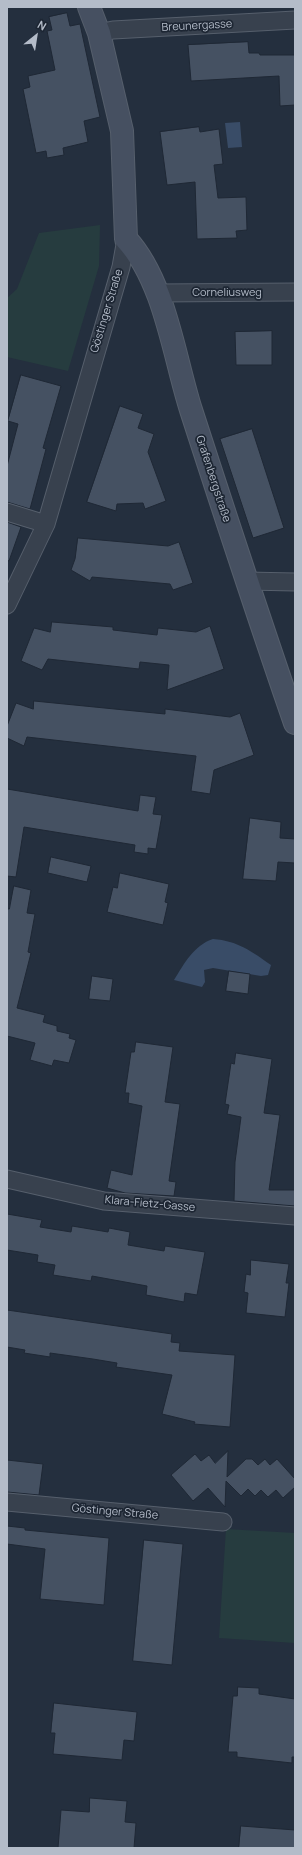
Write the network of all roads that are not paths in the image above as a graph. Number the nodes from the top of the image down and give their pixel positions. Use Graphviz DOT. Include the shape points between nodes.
graph roads {
  1 [pos="90,7"];
  2 [pos="295,20"];
  3 [pos="99,33"];
  4 [pos="126,239"];
  5 [pos="295,292"];
  6 [pos="158,293"];
  7 [pos="7,512"];
  8 [pos="46,524"];
  9 [pos="246,581"];
  10 [pos="295,582"];
  11 [pos="7,605"];
  12 [pos="295,723"];
  13 [pos="7,1179"];
  14 [pos="295,1216"];
  15 [pos="7,1502"];
  16 [pos="223,1522"];
  1 -- 3 [label="street, Göstinger Straße"];
  2 -- 3 [label="street, Breunergasse" via="113,30"];
  3 -- 4 [label="street, Göstinger Straße" via="122,132"];
  4 -- 6 [label="street, Grafenbergstraße"];
  4 -- 8 [label="street, Göstinger Straße" via="121,267"];
  5 -- 6 [label="street, Corneliusweg"];
  6 -- 9 [label="street, Grafenbergstraße" via="188,399"];
  7 -- 8 [label="street"];
  8 -- 11 [label="street, Göstinger Straße"];
  9 -- 10 [label="street"];
  9 -- 12 [label="street, Grafenbergstraße"];
  13 -- 14 [label="street, Klara-Fietz-Gasse" via="99,1200"];
  15 -- 16 [label="street, Göstinger Straße"];
}
